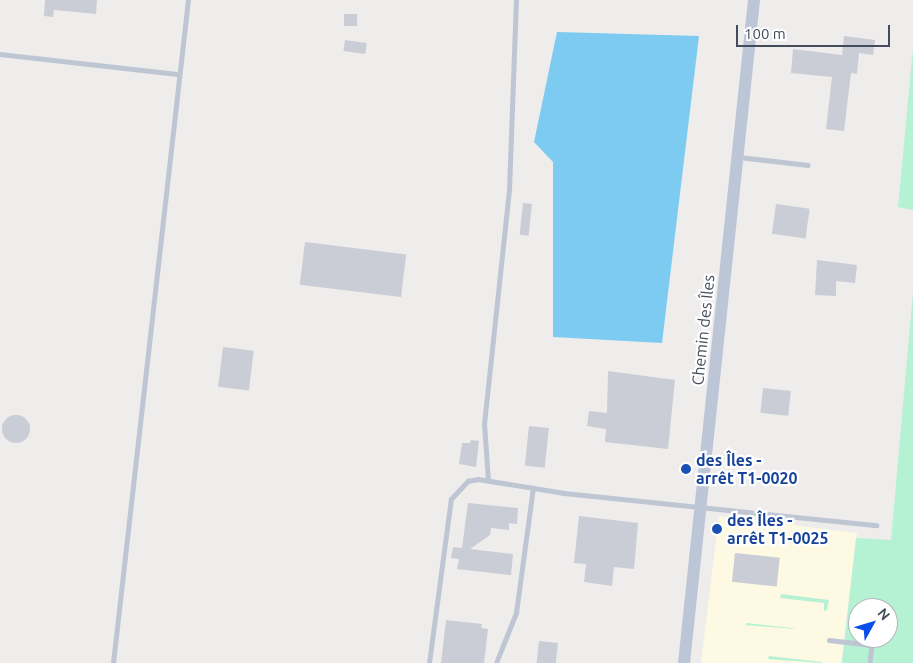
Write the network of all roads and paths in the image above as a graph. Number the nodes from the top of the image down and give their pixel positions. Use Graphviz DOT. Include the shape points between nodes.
graph roads {
  1 [pos="188,0"];
  2 [pos="516,0"];
  3 [pos="754,0"];
  4 [pos="0,54"];
  5 [pos="177,74"];
  6 [pos="737,157"];
  7 [pos="808,165"];
  8 [pos="488,481"];
  9 [pos="533,488"];
  10 [pos="701,505"];
  11 [pos="876,525"];
  12 [pos="829,640"];
  13 [pos="113,663"];
  14 [pos="429,663"];
  15 [pos="496,663"];
  16 [pos="684,663"];
  17 [pos="870,663"];
  1 -- 5 [label="lane"];
  2 -- 8 [label="lane" via="509,190 484,424"];
  3 -- 6 [label="main road, Chemin des Îles"];
  4 -- 5 [label="lane"];
  5 -- 13 [label="lane"];
  6 -- 7 [label="lane"];
  6 -- 10 [label="main road, Chemin des Îles"];
  8 -- 9 [label="lane"];
  8 -- 14 [label="lane" via="468,481 451,499"];
  9 -- 10 [label="lane"];
  9 -- 15 [label="lane" via="516,613"];
  10 -- 11 [label="lane"];
  10 -- 16 [label="main road, Chemin des Îles"];
  12 -- 17 [label="lane" via="872,645"];
}
